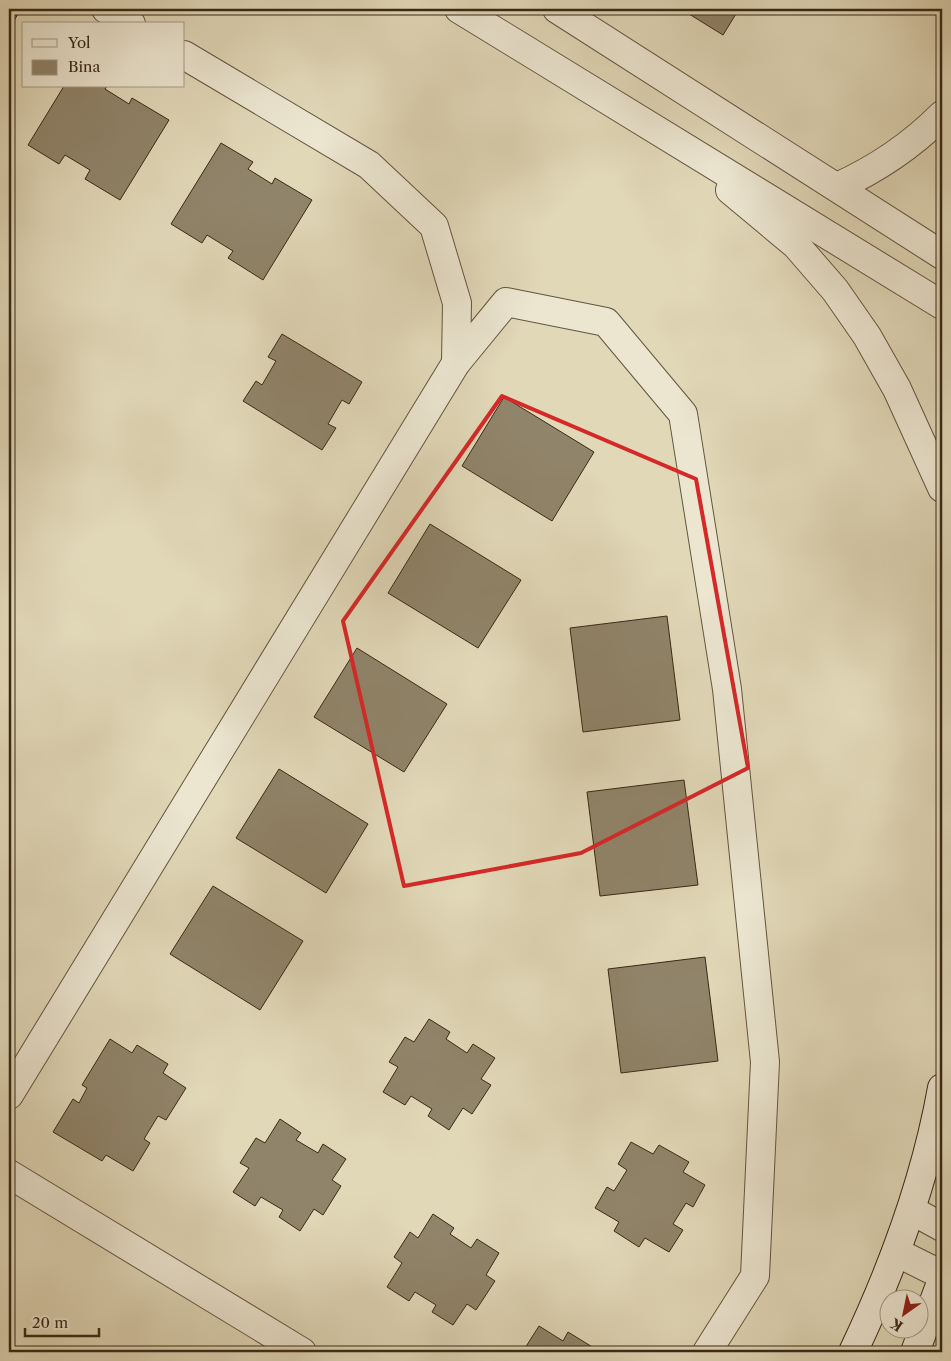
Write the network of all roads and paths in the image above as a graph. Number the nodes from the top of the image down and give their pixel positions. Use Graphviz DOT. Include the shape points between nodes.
graph roads {
  1 [pos="106,9"];
  2 [pos="459,9"];
  3 [pos="557,9"];
  4 [pos="128,22"];
  5 [pos="185,56"];
  6 [pos="942,115"];
  7 [pos="656,128"];
  8 [pos="837,187"];
  9 [pos="942,255"];
  10 [pos="942,305"];
  11 [pos="456,363"];
  12 [pos="942,488"];
  13 [pos="942,1088"];
  14 [pos="9,1095"];
  15 [pos="9,1174"];
  16 [pos="911,1210"];
  17 [pos="942,1227"];
  18 [pos="896,1252"];
  19 [pos="942,1275"];
  20 [pos="942,1280"];
  21 [pos="302,1352"];
  22 [pos="707,1352"];
  23 [pos="853,1352"];
  24 [pos="914,1352"];
  1 -- 4 [label="street"];
  2 -- 7 [label="street"];
  3 -- 8 [label="street"];
  5 -- 11 [label="street" via="368,165 434,226 457,303"];
  6 -- 8 [label="street" via="899,153"];
  7 -- 10 [label="street"];
  7 -- 12 [label="street" via="796,245 834,290 867,336 897,388"];
  8 -- 9 [label="street"];
  11 -- 14 [label="street"];
  11 -- 22 [label="street" via="506,302 606,322 683,414 728,689 765,1062 755,1276"];
  13 -- 16 [label="street"];
  15 -- 21 [label="street"];
  16 -- 17 [label="street"];
  16 -- 18 [label="street"];
  18 -- 19 [label="street"];
  18 -- 23 [label="street"];
  20 -- 24 [label="street"];
}
